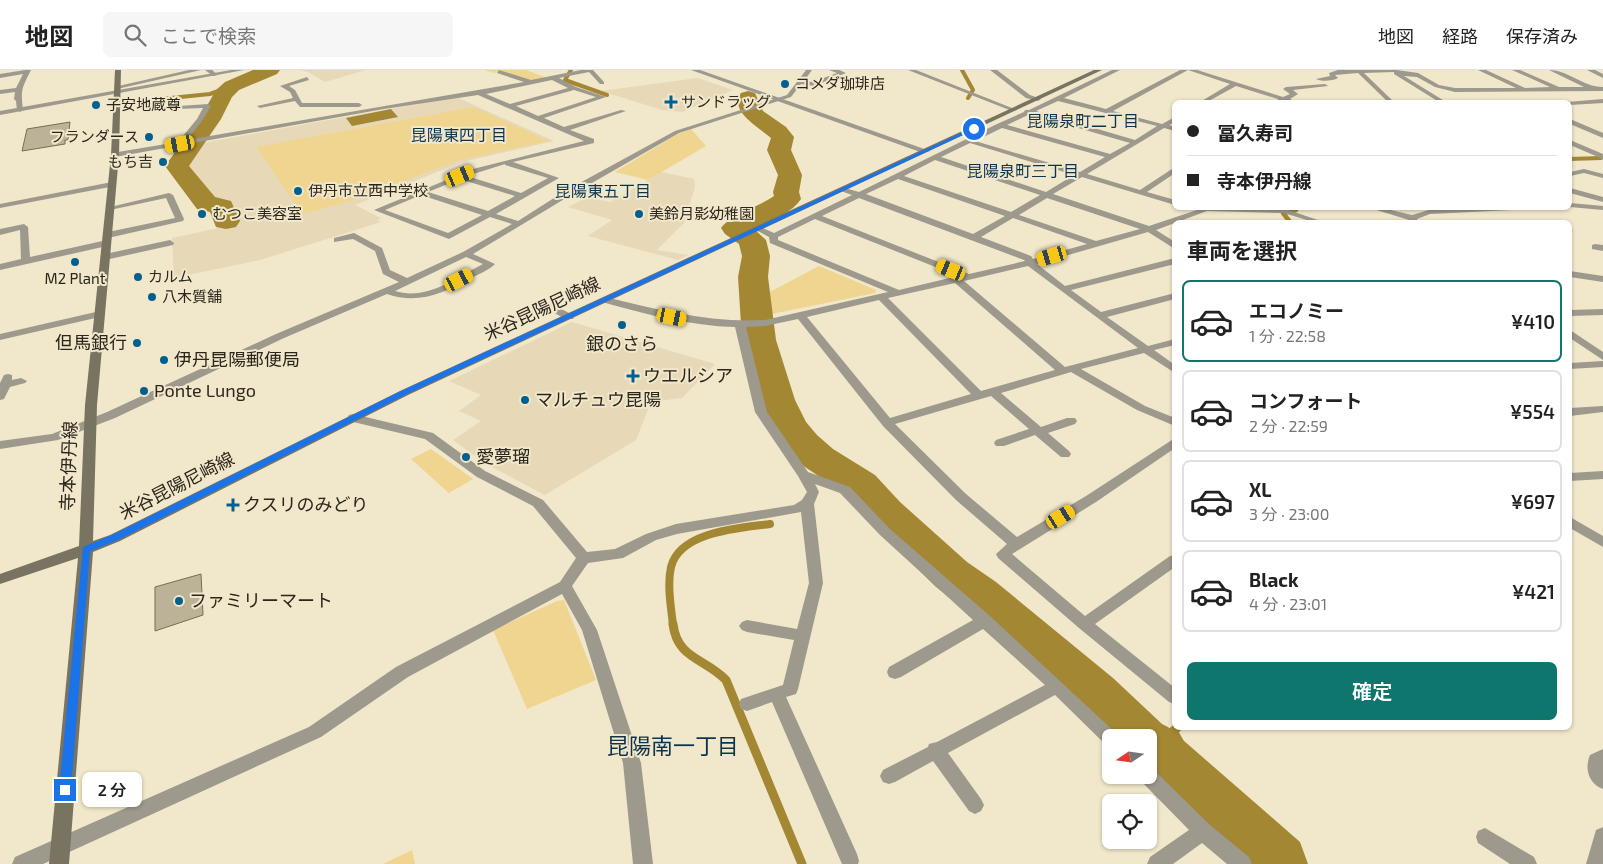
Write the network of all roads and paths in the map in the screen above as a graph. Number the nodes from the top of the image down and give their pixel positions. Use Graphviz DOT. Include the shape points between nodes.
graph roads {
  1 [pos="118,70"];
  2 [pos="198,70"];
  3 [pos="208,70"];
  4 [pos="241,70"];
  5 [pos="590,70"];
  6 [pos="694,70"];
  7 [pos="809,70"];
  8 [pos="832,70"];
  9 [pos="911,70"];
  10 [pos="993,70"];
  11 [pos="1099,70"];
  12 [pos="1117,70"];
  13 [pos="1185,70"];
  14 [pos="1191,70"];
  15 [pos="1481,70"];
  16 [pos="1515,70"];
  17 [pos="1552,70"];
  18 [pos="1590,70"];
  19 [pos="27,71"];
  20 [pos="1335,71"];
  21 [pos="1393,71"];
  22 [pos="499,72"];
  23 [pos="1360,72"];
  24 [pos="552,74"];
  25 [pos="1601,74"];
  26 [pos="214,75"];
  27 [pos="0,76"];
  28 [pos="303,79"];
  29 [pos="1319,79"];
  30 [pos="530,82"];
  31 [pos="800,82"];
  32 [pos="1286,82"];
  33 [pos="602,83"];
  34 [pos="1235,84"];
  35 [pos="1326,86"];
  36 [pos="574,88"];
  37 [pos="1296,88"];
  38 [pos="1591,88"];
  39 [pos="1559,89"];
  40 [pos="1578,89"];
  41 [pos="1603,89"];
  42 [pos="18,90"];
  43 [pos="117,90"];
  44 [pos="1526,91"];
  45 [pos="0,92"];
  46 [pos="479,93"];
  47 [pos="1046,95"];
  48 [pos="777,99"];
  49 [pos="1038,99"];
  50 [pos="1057,99"];
  51 [pos="296,100"];
  52 [pos="1207,100"];
  53 [pos="1277,100"];
  54 [pos="1282,100"];
  55 [pos="1389,100"];
  56 [pos="1440,100"];
  57 [pos="1603,101"];
  58 [pos="1572,103"];
  59 [pos="260,106"];
  60 [pos="510,106"];
  61 [pos="611,106"];
  62 [pos="384,107"];
  63 [pos="179,108"];
  64 [pos="1016,109"];
  65 [pos="20,110"];
  66 [pos="623,111"];
  67 [pos="1029,112"];
  68 [pos="1107,112"];
  69 [pos="0,113"];
  70 [pos="632,114"];
  71 [pos="539,118"];
  72 [pos="200,120"];
  73 [pos="191,121"];
  74 [pos="1172,121"];
  75 [pos="989,122"];
  76 [pos="1572,122"];
  77 [pos="1002,126"];
  78 [pos="1163,126"];
  79 [pos="1172,128"];
  80 [pos="565,130"];
  81 [pos="1603,136"];
  82 [pos="970,141"];
  83 [pos="1136,142"];
  84 [pos="1572,143"];
  85 [pos="180,144"];
  86 [pos="926,151"];
  87 [pos="115,155"];
  88 [pos="1111,157"];
  89 [pos="1603,157"];
  90 [pos="936,158"];
  91 [pos="505,162"];
  92 [pos="1172,171"];
  93 [pos="1572,174"];
  94 [pos="1082,175"];
  95 [pos="460,176"];
  96 [pos="898,176"];
  97 [pos="1603,176"];
  98 [pos="112,184"];
  99 [pos="844,189"];
  100 [pos="1572,191"];
  101 [pos="421,192"];
  102 [pos="1141,193"];
  103 [pos="857,195"];
  104 [pos="522,196"];
  105 [pos="1048,196"];
  106 [pos="1172,202"];
  107 [pos="1572,205"];
  108 [pos="0,206"];
  109 [pos="1602,207"];
  110 [pos="110,208"];
  111 [pos="1285,210"];
  112 [pos="1285,210"];
  113 [pos="1380,210"];
  114 [pos="1470,210"];
  115 [pos="1256,211"];
  116 [pos="1199,212"];
  117 [pos="488,215"];
  118 [pos="815,216"];
  119 [pos="1013,216"];
  120 [pos="1177,220"];
  121 [pos="1263,220"];
  122 [pos="1310,220"];
  123 [pos="1411,220"];
  124 [pos="1416,220"];
  125 [pos="1172,222"];
  126 [pos="519,224"];
  127 [pos="756,230"];
  128 [pos="1149,230"];
  129 [pos="0,232"];
  130 [pos="774,236"];
  131 [pos="975,237"];
  132 [pos="107,239"];
  133 [pos="337,240"];
  134 [pos="170,244"];
  135 [pos="1095,244"];
  136 [pos="1172,244"];
  137 [pos="466,254"];
  138 [pos="105,257"];
  139 [pos="26,261"];
  140 [pos="1172,262"];
  141 [pos="1030,263"];
  142 [pos="0,267"];
  143 [pos="1572,274"];
  144 [pos="963,279"];
  145 [pos="1603,279"];
  146 [pos="407,282"];
  147 [pos="1063,289"];
  148 [pos="388,291"];
  149 [pos="898,294"];
  150 [pos="882,297"];
  151 [pos="1172,297"];
  152 [pos="605,300"];
  153 [pos="542,302"];
  154 [pos="1572,313"];
  155 [pos="1602,313"];
  156 [pos="100,314"];
  157 [pos="801,316"];
  158 [pos="1099,316"];
  159 [pos="569,317"];
  160 [pos="744,325"];
  161 [pos="1572,335"];
  162 [pos="0,336"];
  163 [pos="1172,343"];
  164 [pos="1145,350"];
  165 [pos="1603,357"];
  166 [pos="1603,364"];
  167 [pos="1572,366"];
  168 [pos="1172,368"];
  169 [pos="1067,369"];
  170 [pos="21,381"];
  171 [pos="993,392"];
  172 [pos="979,396"];
  173 [pos="0,398"];
  174 [pos="1603,409"];
  175 [pos="1572,412"];
  176 [pos="353,418"];
  177 [pos="1071,421"];
  178 [pos="1172,421"];
  179 [pos="90,422"];
  180 [pos="887,423"];
  181 [pos="1039,431"];
  182 [pos="1000,443"];
  183 [pos="1172,444"];
  184 [pos="0,445"];
  185 [pos="1066,454"];
  186 [pos="804,475"];
  187 [pos="1603,475"];
  188 [pos="1572,476"];
  189 [pos="807,504"];
  190 [pos="1572,523"];
  191 [pos="1603,542"];
  192 [pos="1016,544"];
  193 [pos="86,550"];
  194 [pos="584,558"];
  195 [pos="1172,562"];
  196 [pos="0,579"];
  197 [pos="566,586"];
  198 [pos="985,620"];
  199 [pos="1084,624"];
  200 [pos="747,626"];
  201 [pos="804,636"];
  202 [pos="895,672"];
  203 [pos="1057,686"];
  204 [pos="776,694"];
  205 [pos="1172,694"];
  206 [pos="747,704"];
  207 [pos="1102,731"];
  208 [pos="935,749"];
  209 [pos="1603,757"];
  210 [pos="888,776"];
  211 [pos="1603,781"];
  212 [pos="1156,784"];
  213 [pos="976,805"];
  214 [pos="1203,831"];
  215 [pos="1603,836"];
  216 [pos="1485,837"];
  217 [pos="60,846"];
  218 [pos="850,861"];
  219 [pos="22,864"];
  220 [pos="59,864"];
  221 [pos="643,864"];
  222 [pos="1157,864"];
  223 [pos="1242,864"];
  224 [pos="1527,864"];
  225 [pos="1596,864"];
  1 -- 43 [label="main road, 寺本伊丹線"];
  2 -- 43 [label="street"];
  3 -- 26 [label="street"];
  4 -- 26 [label="street"];
  5 -- 24 [label="street"];
  5 -- 33 [label="street"];
  6 -- 48 [label="street"];
  7 -- 31 [label="street"];
  8 -- 31 [label="street" via="843,73 814,84"];
  9 -- 64 [label="street"];
  10 -- 49 [label="street" via="1028,97"];
  11 -- 47 [label="main road, 米谷昆陽尼崎線"];
  12 -- 50 [label="street"];
  13 -- 68 [label="street"];
  14 -- 34 [label="street"];
  15 -- 44 [label="street"];
  16 -- 39 [label="street"];
  17 -- 38 [label="street"];
  18 -- 25 [label="street"];
  19 -- 27 [label="street"];
  19 -- 42 [label="street"];
  20 -- 23 [label="street"];
  20 -- 29 [label="street" via="1332,74 1335,78"];
  21 -- 23 [label="street"];
  21 -- 44 [label="street" via="1415,75 1449,89"];
  21 -- 56 [label="street"];
  22 -- 30 [label="street"];
  23 -- 55 [label="street"];
  24 -- 30 [label="street"];
  24 -- 36 [label="street"];
  26 -- 43 [label="street"];
  28 -- 51 [label="street" via="283,86 293,91"];
  30 -- 46 [label="street"];
  31 -- 48 [label="street" via="788,96"];
  32 -- 37 [label="street"];
  34 -- 52 [label="street"];
  34 -- 53 [label="street"];
  35 -- 37 [label="street"];
  36 -- 60 [label="street"];
  36 -- 71 [label="street" via="603,97"];
  37 -- 54 [label="street" via="1286,89 1295,94"];
  38 -- 40 [label="street"];
  38 -- 41 [label="street"];
  39 -- 40 [label="street"];
  39 -- 44 [label="street"];
  40 -- 57 [label="street"];
  42 -- 45 [label="street"];
  42 -- 65 [label="street"];
  43 -- 65 [label="street"];
  43 -- 87 [label="main road, 寺本伊丹線"];
  46 -- 60 [label="street"];
  46 -- 62 [label="street"];
  47 -- 49 [label="main road, 米谷昆陽尼崎線"];
  47 -- 50 [label="street"];
  48 -- 86 [label="street"];
  48 -- 126 [label="street" via="677,132"];
  49 -- 64 [label="main road, 米谷昆陽尼崎線"];
  50 -- 67 [label="street"];
  50 -- 68 [label="street"];
  51 -- 59 [label="street"];
  51 -- 62 [label="street" via="300,105 383,104"];
  57 -- 58 [label="street"];
  60 -- 71 [label="street"];
  61 -- 66 [label="street"];
  62 -- 85 [label="street"];
  63 -- 72 [label="street" via="208,106"];
  64 -- 67 [label="street"];
  64 -- 75 [label="main road, 米谷昆陽尼崎線"];
  65 -- 69 [label="street"];
  66 -- 70 [label="street"];
  66 -- 80 [label="street"];
  67 -- 77 [label="street"];
  67 -- 83 [label="street"];
  68 -- 78 [label="street"];
  71 -- 80 [label="street"];
  72 -- 73 [label="street"];
  72 -- 85 [label="street"];
  74 -- 78 [label="street"];
  75 -- 77 [label="street"];
  75 -- 86 [label="main road, 米谷昆陽尼崎線"];
  76 -- 81 [label="street"];
  77 -- 82 [label="street"];
  77 -- 88 [label="street"];
  78 -- 79 [label="street"];
  78 -- 83 [label="street"];
  80 -- 91 [label="street" via="591,141 557,152"];
  82 -- 90 [label="street"];
  82 -- 94 [label="street"];
  83 -- 88 [label="street"];
  84 -- 89 [label="street"];
  85 -- 87 [label="street"];
  86 -- 99 [label="main road, 米谷昆陽尼崎線"];
  87 -- 98 [label="main road, 寺本伊丹線"];
  88 -- 94 [label="street"];
  90 -- 96 [label="street"];
  90 -- 105 [label="street"];
  91 -- 95 [label="street"];
  91 -- 104 [label="street" via="555,178"];
  92 -- 102 [label="street"];
  93 -- 97 [label="street" via="1584,171"];
  94 -- 102 [label="street"];
  94 -- 105 [label="street"];
  95 -- 101 [label="street"];
  95 -- 104 [label="street"];
  96 -- 103 [label="street"];
  96 -- 119 [label="street"];
  98 -- 108 [label="street"];
  98 -- 110 [label="main road, 寺本伊丹線"];
  99 -- 103 [label="street"];
  99 -- 127 [label="main road, 米谷昆陽尼崎線"];
  100 -- 109 [label="street"];
  101 -- 117 [label="street"];
  101 -- 117 [label="street" via="378,210 449,236"];
  102 -- 106 [label="street"];
  103 -- 118 [label="street"];
  103 -- 131 [label="street"];
  104 -- 117 [label="street"];
  105 -- 119 [label="street"];
  105 -- 128 [label="street"];
  107 -- 109 [label="street"];
  110 -- 132 [label="main road, 寺本伊丹線"];
  110 -- 132 [label="street" via="169,195 180,219"];
  111 -- 122 [label="street"];
  112 -- 115 [label="street"];
  113 -- 123 [label="street"];
  114 -- 124 [label="street" via="1429,212"];
  115 -- 116 [label="street"];
  115 -- 121 [label="street"];
  116 -- 120 [label="street"];
  117 -- 126 [label="street"];
  118 -- 130 [label="street"];
  118 -- 144 [label="street"];
  119 -- 131 [label="street"];
  119 -- 135 [label="street"];
  125 -- 128 [label="street"];
  126 -- 137 [label="street"];
  127 -- 130 [label="street"];
  127 -- 152 [label="main road, 米谷昆陽尼崎線"];
  128 -- 135 [label="street"];
  128 -- 136 [label="street"];
  129 -- 139 [label="street" via="24,227"];
  130 -- 149 [label="street" via="773,241"];
  131 -- 141 [label="street" via="1028,258"];
  132 -- 138 [label="main road, 寺本伊丹線"];
  132 -- 139 [label="street"];
  133 -- 146 [label="street" via="354,236 376,248 386,272"];
  134 -- 138 [label="street"];
  135 -- 141 [label="street"];
  137 -- 146 [label="street"];
  137 -- 148 [label="street" via="490,264 428,296 400,297"];
  138 -- 156 [label="main road, 寺本伊丹線"];
  139 -- 142 [label="street"];
  140 -- 147 [label="street"];
  141 -- 144 [label="street"];
  141 -- 147 [label="street"];
  143 -- 145 [label="street"];
  144 -- 149 [label="street"];
  144 -- 169 [label="street"];
  146 -- 148 [label="street"];
  147 -- 158 [label="street"];
  148 -- 179 [label="street"];
  149 -- 150 [label="street"];
  150 -- 157 [label="street"];
  150 -- 172 [label="street"];
  151 -- 158 [label="street"];
  152 -- 159 [label="main road, 米谷昆陽尼崎線"];
  152 -- 160 [label="street" via="688,320"];
  153 -- 159 [label="street"];
  154 -- 155 [label="street"];
  156 -- 162 [label="street"];
  156 -- 179 [label="main road, 寺本伊丹線"];
  157 -- 160 [label="street"];
  157 -- 180 [label="street"];
  158 -- 164 [label="street"];
  159 -- 176 [label="main road, 米谷昆陽尼崎線"];
  160 -- 186 [label="street" via="761,412"];
  161 -- 165 [label="street"];
  163 -- 164 [label="street"];
  164 -- 168 [label="street"];
  164 -- 169 [label="street"];
  166 -- 167 [label="street"];
  169 -- 171 [label="street"];
  169 -- 178 [label="street"];
  170 -- 173 [label="street" via="7,381"];
  171 -- 172 [label="street"];
  171 -- 181 [label="street"];
  172 -- 180 [label="street"];
  174 -- 175 [label="street"];
  176 -- 193 [label="main road, 米谷昆陽尼崎線"];
  176 -- 194 [label="street" via="429,436 481,474 538,503"];
  177 -- 181 [label="street"];
  179 -- 184 [label="street" via="54,437"];
  179 -- 193 [label="main road, 寺本伊丹線"];
  180 -- 192 [label="street" via="961,496"];
  181 -- 182 [label="street"];
  181 -- 185 [label="street"];
  183 -- 192 [label="street" via="1091,499"];
  186 -- 189 [label="street" via="813,492"];
  186 -- 198 [label="street" via="845,490 884,532"];
  187 -- 188 [label="street"];
  189 -- 194 [label="street" via="796,509 676,529 651,537 618,554"];
  189 -- 201 [label="street" via="816,583"];
  190 -- 191 [label="street"];
  192 -- 199 [label="street" via="1003,554"];
  193 -- 196 [label="main road, 米谷昆陽尼崎線"];
  193 -- 217 [label="main road, 寺本伊丹線"];
  194 -- 197 [label="street"];
  195 -- 199 [label="street"];
  197 -- 217 [label="street" via="402,672 315,732"];
  197 -- 221 [label="street" via="589,630 632,763"];
  198 -- 202 [label="street"];
  198 -- 203 [label="street"];
  199 -- 205 [label="street"];
  200 -- 201 [label="street"];
  201 -- 204 [label="street" via="790,689"];
  203 -- 207 [label="street"];
  203 -- 208 [label="street"];
  204 -- 206 [label="street"];
  204 -- 218 [label="street"];
  208 -- 210 [label="street"];
  208 -- 213 [label="street"];
  209 -- 211 [label="street" via="1596,761 1596,772"];
  212 -- 214 [label="street"];
  214 -- 222 [label="street"];
  214 -- 223 [label="street"];
  215 -- 225 [label="street"];
  216 -- 224 [label="street"];
  217 -- 219 [label="street"];
  217 -- 220 [label="main road, 寺本伊丹線"];
}
